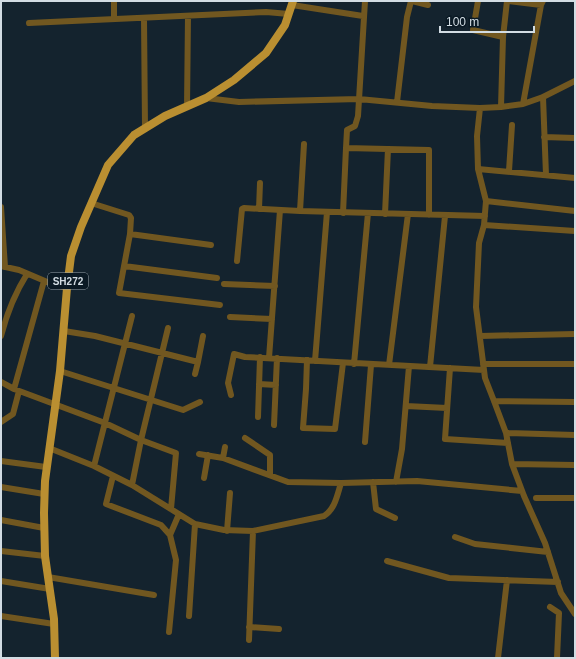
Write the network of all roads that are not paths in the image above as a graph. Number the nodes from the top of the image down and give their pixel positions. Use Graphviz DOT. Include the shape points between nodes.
graph roads {
  1 [pos="114,1"];
  2 [pos="365,1"];
  3 [pos="411,1"];
  4 [pos="478,1"];
  5 [pos="508,1"];
  6 [pos="292,3"];
  7 [pos="542,3"];
  8 [pos="428,5"];
  9 [pos="289,14"];
  10 [pos="188,16"];
  11 [pos="363,16"];
  12 [pos="144,18"];
  13 [pos="114,19"];
  14 [pos="29,23"];
  15 [pos="503,37"];
  16 [pos="575,81"];
  17 [pos="543,97"];
  18 [pos="206,98"];
  19 [pos="359,99"];
  20 [pos="397,102"];
  21 [pos="523,104"];
  22 [pos="187,107"];
  23 [pos="501,107"];
  24 [pos="480,108"];
  25 [pos="512,125"];
  26 [pos="145,128"];
  27 [pos="544,137"];
  28 [pos="575,138"];
  29 [pos="304,144"];
  30 [pos="346,148"];
  31 [pos="388,149"];
  32 [pos="478,169"];
  33 [pos="510,171"];
  34 [pos="546,175"];
  35 [pos="575,178"];
  36 [pos="260,183"];
  37 [pos="486,201"];
  38 [pos="92,203"];
  39 [pos="1,207"];
  40 [pos="259,209"];
  41 [pos="280,210"];
  42 [pos="300,211"];
  43 [pos="575,211"];
  44 [pos="327,212"];
  45 [pos="344,212"];
  46 [pos="368,213"];
  47 [pos="385,214"];
  48 [pos="408,214"];
  49 [pos="429,215"];
  50 [pos="445,216"];
  51 [pos="485,216"];
  52 [pos="484,225"];
  53 [pos="575,231"];
  54 [pos="2,234"];
  55 [pos="130,234"];
  56 [pos="211,245"];
  57 [pos="237,261"];
  58 [pos="124,266"];
  59 [pos="3,267"];
  60 [pos="27,274"];
  61 [pos="217,278"];
  62 [pos="44,281"];
  63 [pos="224,284"];
  64 [pos="275,286"];
  65 [pos="67,288"];
  66 [pos="220,305"];
  67 [pos="132,316"];
  68 [pos="230,317"];
  69 [pos="272,319"];
  70 [pos="168,328"];
  71 [pos="64,331"];
  72 [pos="575,334"];
  73 [pos="1,336"];
  74 [pos="203,336"];
  75 [pos="480,336"];
  76 [pos="124,344"];
  77 [pos="162,352"];
  78 [pos="260,358"];
  79 [pos="269,358"];
  80 [pos="277,358"];
  81 [pos="307,360"];
  82 [pos="315,361"];
  83 [pos="198,362"];
  84 [pos="343,363"];
  85 [pos="354,364"];
  86 [pos="371,364"];
  87 [pos="575,364"];
  88 [pos="389,365"];
  89 [pos="409,366"];
  90 [pos="430,367"];
  91 [pos="484,367"];
  92 [pos="450,368"];
  93 [pos="60,371"];
  94 [pos="195,374"];
  95 [pos="1,382"];
  96 [pos="259,384"];
  97 [pos="276,385"];
  98 [pos="114,388"];
  99 [pos="17,390"];
  100 [pos="231,395"];
  101 [pos="151,400"];
  102 [pos="494,401"];
  103 [pos="200,402"];
  104 [pos="575,402"];
  105 [pos="55,404"];
  106 [pos="406,406"];
  107 [pos="447,408"];
  108 [pos="258,417"];
  109 [pos="1,422"];
  110 [pos="105,423"];
  111 [pos="274,425"];
  112 [pos="506,433"];
  113 [pos="575,435"];
  114 [pos="245,438"];
  115 [pos="140,440"];
  116 [pos="365,442"];
  117 [pos="508,443"];
  118 [pos="225,447"];
  119 [pos="49,448"];
  120 [pos="199,454"];
  121 [pos="208,455"];
  122 [pos="223,458"];
  123 [pos="1,461"];
  124 [pos="512,464"];
  125 [pos="575,465"];
  126 [pos="94,466"];
  127 [pos="46,467"];
  128 [pos="113,476"];
  129 [pos="270,476"];
  130 [pos="204,478"];
  131 [pos="373,482"];
  132 [pos="396,482"];
  133 [pos="341,484"];
  134 [pos="132,485"];
  135 [pos="1,487"];
  136 [pos="522,491"];
  137 [pos="230,493"];
  138 [pos="44,494"];
  139 [pos="536,498"];
  140 [pos="575,498"];
  141 [pos="171,509"];
  142 [pos="179,514"];
  143 [pos="395,518"];
  144 [pos="1,520"];
  145 [pos="195,524"];
  146 [pos="44,528"];
  147 [pos="228,530"];
  148 [pos="254,531"];
  149 [pos="170,535"];
  150 [pos="455,537"];
  151 [pos="1,551"];
  152 [pos="548,552"];
  153 [pos="45,556"];
  154 [pos="387,561"];
  155 [pos="48,577"];
  156 [pos="507,580"];
  157 [pos="1,581"];
  158 [pos="558,582"];
  159 [pos="50,589"];
  160 [pos="154,595"];
  161 [pos="550,607"];
  162 [pos="575,614"];
  163 [pos="1,616"];
  164 [pos="189,616"];
  165 [pos="54,624"];
  166 [pos="250,627"];
  167 [pos="279,629"];
  168 [pos="169,632"];
  169 [pos="249,640"];
  170 [pos="55,658"];
  171 [pos="498,658"];
  172 [pos="557,658"];
  1 -- 13 [label="street"];
  2 -- 11 [label="street"];
  3 -- 8 [label="street"];
  3 -- 20 [label="street"];
  4 -- 15 [label="street" via="473,30"];
  5 -- 7 [label="street"];
  5 -- 15 [label="street"];
  6 -- 9 [label="main road, SH272"];
  6 -- 11 [label="street"];
  7 -- 21 [label="street"];
  9 -- 10 [label="street" via="266,12"];
  9 -- 18 [label="main road, SH272" via="285,25 266,53 234,80"];
  10 -- 12 [label="street"];
  10 -- 22 [label="street"];
  11 -- 19 [label="street"];
  12 -- 13 [label="street"];
  12 -- 26 [label="street"];
  13 -- 14 [label="street"];
  15 -- 23 [label="street"];
  16 -- 17 [label="street"];
  17 -- 21 [label="street"];
  17 -- 27 [label="street"];
  18 -- 19 [label="street" via="239,102"];
  18 -- 22 [label="main road, SH272"];
  19 -- 20 [label="street"];
  19 -- 30 [label="street" via="355,126 347,130"];
  20 -- 24 [label="street"];
  21 -- 23 [label="street"];
  22 -- 26 [label="main road, SH272"];
  23 -- 24 [label="street"];
  24 -- 32 [label="street" via="477,136"];
  25 -- 33 [label="street"];
  26 -- 38 [label="main road, SH272" via="134,136 108,165"];
  27 -- 28 [label="street"];
  27 -- 34 [label="street"];
  29 -- 42 [label="street"];
  30 -- 31 [label="street"];
  30 -- 45 [label="street"];
  31 -- 47 [label="street"];
  31 -- 49 [label="street" via="428,150"];
  32 -- 33 [label="street"];
  32 -- 37 [label="street"];
  33 -- 34 [label="street"];
  34 -- 35 [label="street"];
  36 -- 40 [label="street"];
  37 -- 43 [label="street"];
  37 -- 51 [label="street"];
  38 -- 55 [label="street" via="129,215"];
  38 -- 65 [label="main road, SH272" via="71,256"];
  39 -- 54 [label="street"];
  40 -- 41 [label="street"];
  40 -- 57 [label="street" via="242,209"];
  41 -- 42 [label="street"];
  41 -- 64 [label="street"];
  42 -- 44 [label="street"];
  44 -- 45 [label="street"];
  44 -- 82 [label="street"];
  45 -- 46 [label="street"];
  46 -- 47 [label="street"];
  46 -- 85 [label="street"];
  47 -- 48 [label="street"];
  48 -- 49 [label="street"];
  48 -- 88 [label="street"];
  49 -- 50 [label="street"];
  50 -- 51 [label="street"];
  50 -- 90 [label="street"];
  51 -- 52 [label="street"];
  52 -- 53 [label="street"];
  52 -- 75 [label="street" via="479,244 476,307"];
  54 -- 59 [label="street"];
  55 -- 56 [label="street"];
  55 -- 58 [label="street"];
  58 -- 61 [label="street"];
  58 -- 66 [label="street" via="119,293"];
  59 -- 60 [label="street"];
  60 -- 62 [label="street"];
  60 -- 73 [label="street" via="6,316"];
  62 -- 65 [label="street"];
  62 -- 99 [label="street"];
  63 -- 64 [label="street"];
  64 -- 69 [label="street"];
  65 -- 71 [label="main road, SH272"];
  67 -- 76 [label="street"];
  68 -- 69 [label="street"];
  69 -- 79 [label="street"];
  70 -- 77 [label="street"];
  71 -- 76 [label="street"];
  71 -- 93 [label="main road, SH272"];
  72 -- 75 [label="street"];
  74 -- 83 [label="street"];
  75 -- 91 [label="street"];
  76 -- 77 [label="street"];
  76 -- 98 [label="street"];
  77 -- 83 [label="street"];
  77 -- 101 [label="street"];
  78 -- 79 [label="street"];
  78 -- 96 [label="street"];
  78 -- 100 [label="street" via="234,354 228,383"];
  79 -- 80 [label="street"];
  80 -- 81 [label="street"];
  80 -- 97 [label="street"];
  81 -- 82 [label="street"];
  81 -- 84 [label="street" via="303,428 335,429"];
  82 -- 84 [label="street"];
  83 -- 94 [label="street"];
  84 -- 85 [label="street"];
  85 -- 86 [label="street"];
  86 -- 88 [label="street"];
  86 -- 116 [label="street"];
  87 -- 91 [label="street"];
  88 -- 89 [label="street"];
  89 -- 90 [label="street"];
  89 -- 106 [label="street"];
  90 -- 92 [label="street"];
  91 -- 92 [label="street"];
  91 -- 102 [label="street" via="485,378"];
  92 -- 107 [label="street"];
  93 -- 98 [label="street"];
  93 -- 105 [label="main road, SH272"];
  95 -- 99 [label="street"];
  96 -- 97 [label="street"];
  96 -- 108 [label="street"];
  97 -- 111 [label="street"];
  98 -- 101 [label="street"];
  98 -- 110 [label="street"];
  99 -- 105 [label="street"];
  99 -- 109 [label="street" via="13,414"];
  101 -- 103 [label="street" via="183,410"];
  101 -- 115 [label="street"];
  102 -- 104 [label="street"];
  102 -- 112 [label="street"];
  105 -- 110 [label="street"];
  105 -- 119 [label="main road, SH272"];
  106 -- 107 [label="street"];
  106 -- 132 [label="street"];
  107 -- 117 [label="street" via="444,439"];
  110 -- 115 [label="street"];
  110 -- 126 [label="street"];
  112 -- 113 [label="street"];
  112 -- 117 [label="street"];
  114 -- 129 [label="street" via="270,455"];
  115 -- 134 [label="street"];
  115 -- 141 [label="street" via="176,453"];
  117 -- 124 [label="street"];
  118 -- 122 [label="street"];
  119 -- 126 [label="street"];
  119 -- 127 [label="main road, SH272"];
  120 -- 121 [label="street"];
  121 -- 122 [label="street"];
  121 -- 130 [label="street"];
  122 -- 129 [label="street"];
  123 -- 127 [label="street"];
  124 -- 125 [label="street"];
  124 -- 136 [label="street"];
  126 -- 128 [label="street"];
  127 -- 138 [label="main road, SH272"];
  128 -- 134 [label="street"];
  128 -- 149 [label="street" via="106,504 161,525"];
  129 -- 133 [label="street" via="288,482"];
  131 -- 132 [label="street"];
  131 -- 133 [label="street"];
  131 -- 143 [label="street" via="376,509"];
  132 -- 136 [label="street" via="418,481"];
  133 -- 148 [label="street" via="330,513"];
  134 -- 141 [label="street"];
  135 -- 138 [label="street"];
  136 -- 152 [label="street"];
  137 -- 147 [label="street"];
  138 -- 146 [label="main road, SH272"];
  139 -- 140 [label="street"];
  141 -- 142 [label="street"];
  142 -- 145 [label="street"];
  142 -- 149 [label="street"];
  144 -- 146 [label="street"];
  145 -- 147 [label="street"];
  145 -- 164 [label="street"];
  146 -- 153 [label="main road, SH272"];
  147 -- 148 [label="street"];
  148 -- 166 [label="street"];
  149 -- 168 [label="street" via="176,560"];
  150 -- 152 [label="street" via="475,544"];
  151 -- 153 [label="street"];
  152 -- 158 [label="street"];
  153 -- 155 [label="main road, SH272"];
  154 -- 156 [label="street" via="449,578"];
  155 -- 159 [label="main road, SH272"];
  155 -- 160 [label="street"];
  156 -- 158 [label="street"];
  156 -- 171 [label="street"];
  157 -- 159 [label="street"];
  158 -- 162 [label="street" via="561,593"];
  159 -- 165 [label="main road, SH272"];
  161 -- 172 [label="street" via="559,613"];
  163 -- 165 [label="street"];
  165 -- 170 [label="main road, SH272"];
  166 -- 167 [label="street"];
  166 -- 169 [label="street"];
}
